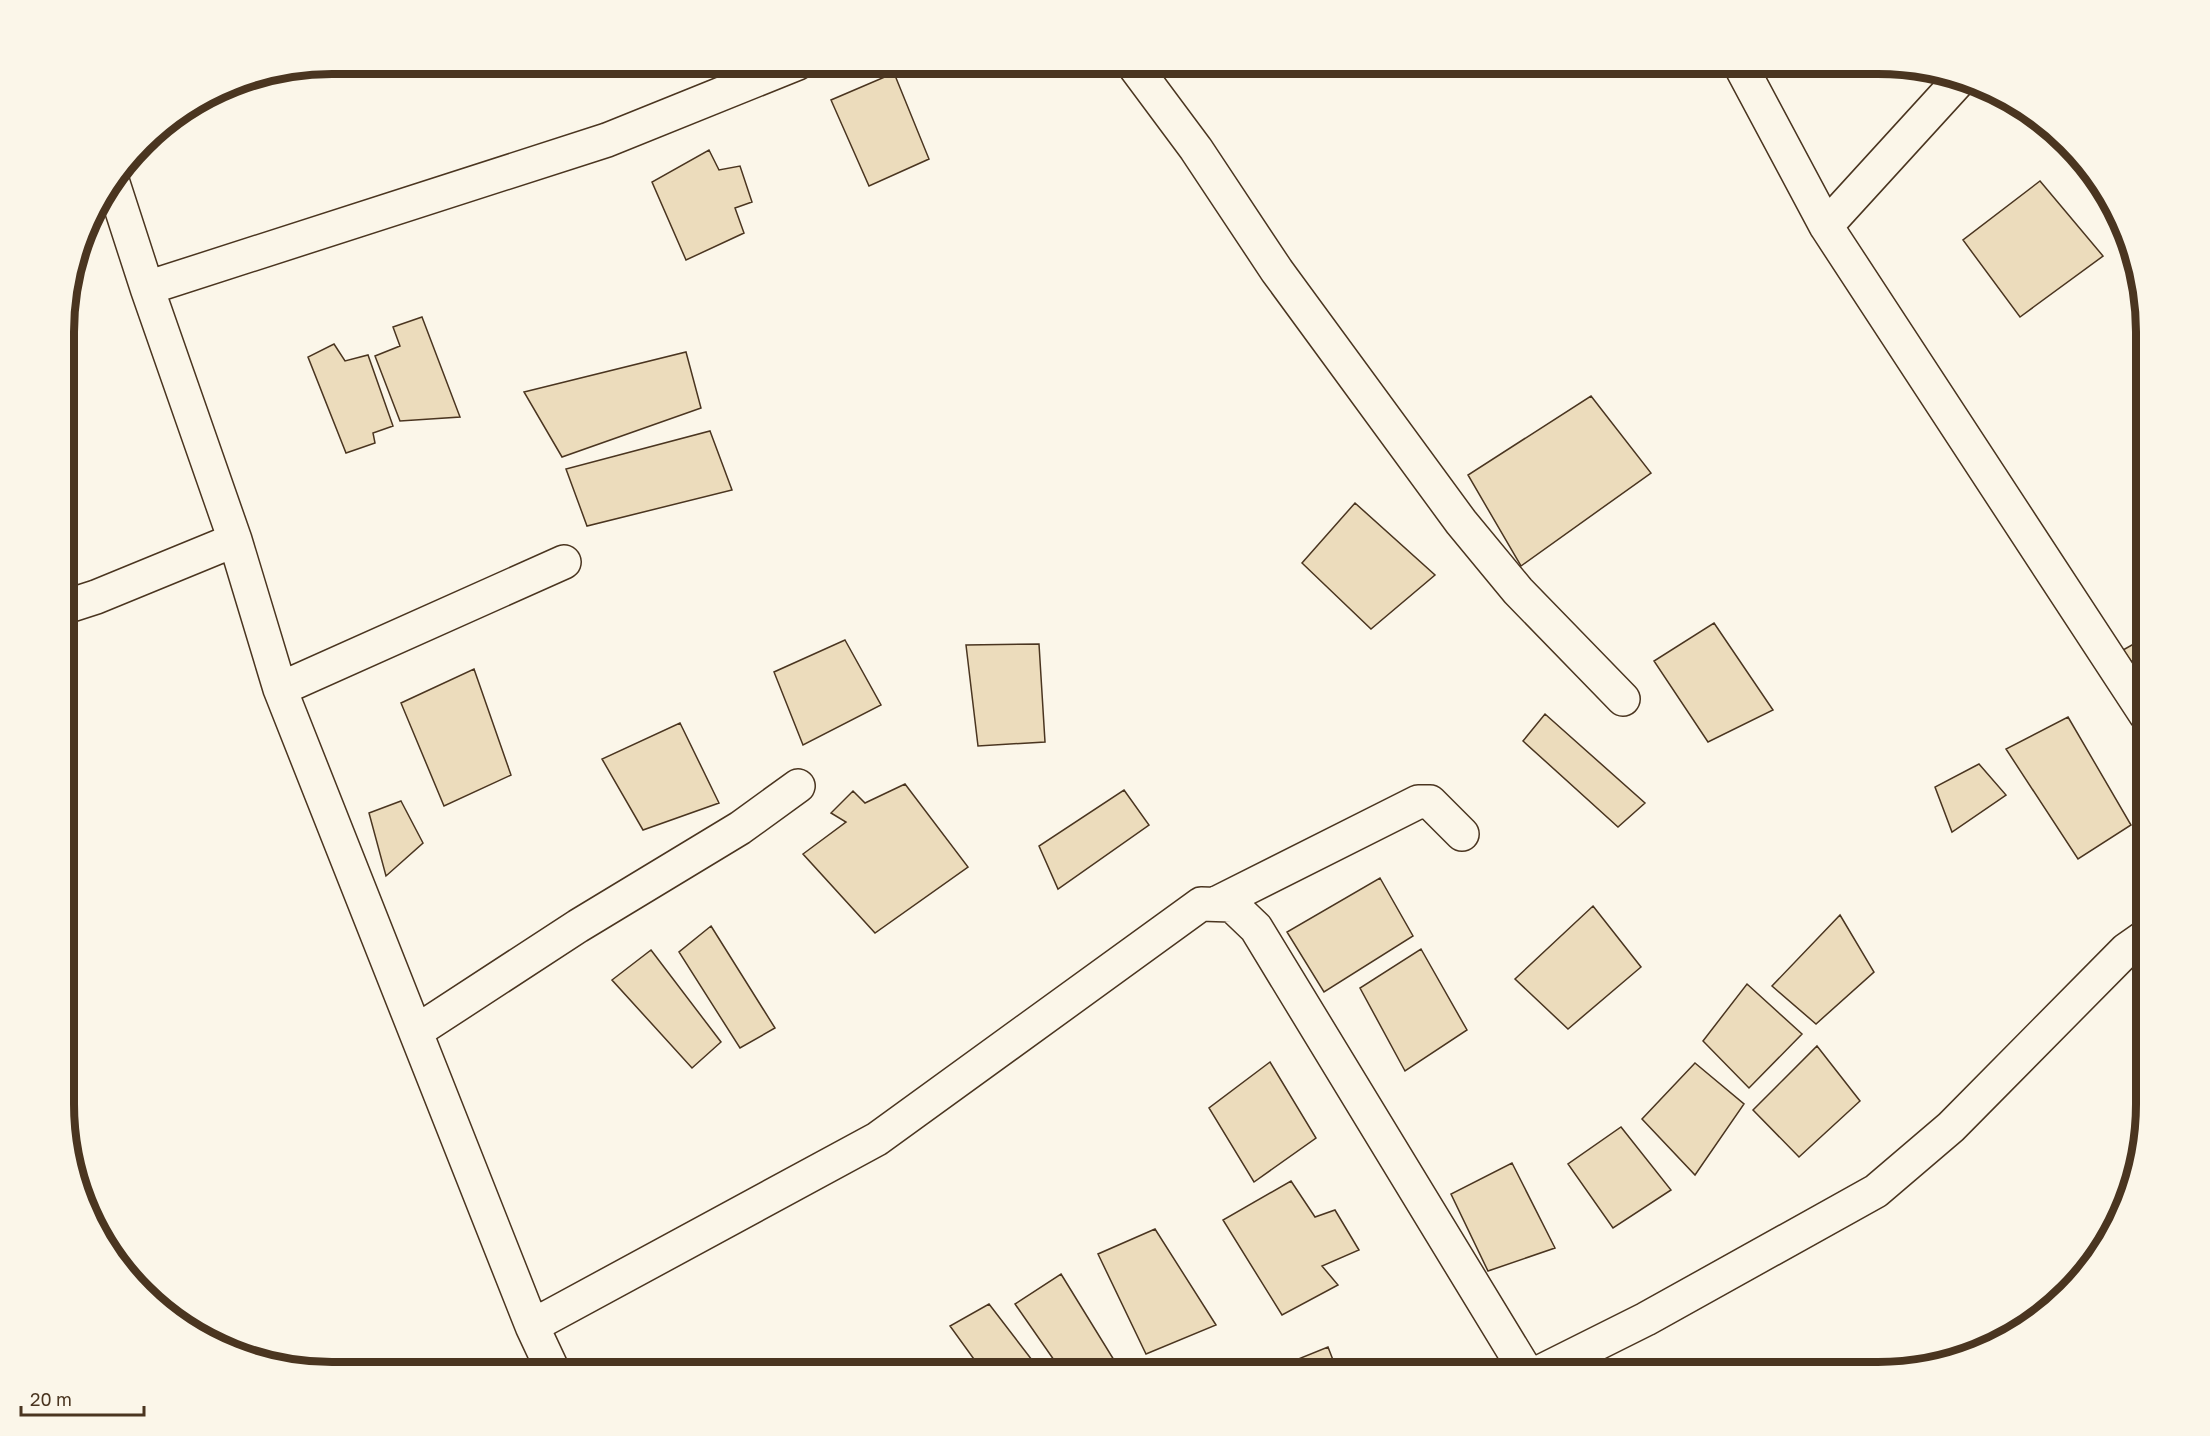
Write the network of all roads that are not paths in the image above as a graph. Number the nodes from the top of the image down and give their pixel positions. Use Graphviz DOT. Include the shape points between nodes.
graph roads {
  1 [pos="771,74"];
  2 [pos="1140,74"];
  3 [pos="1745,74"];
  4 [pos="1955,85"];
  5 [pos="115,190"];
  6 [pos="1826,226"];
  7 [pos="147,288"];
  8 [pos="236,540"];
  9 [pos="564,562"];
  10 [pos="74,604"];
  11 [pos="280,689"];
  12 [pos="1623,699"];
  13 [pos="2136,700"];
  14 [pos="798,786"];
  15 [pos="1462,834"];
  16 [pos="1215,904"];
  17 [pos="2136,943"];
  18 [pos="417,1031"];
  19 [pos="531,1326"];
  20 [pos="549,1362"];
  21 [pos="1521,1362"];
  22 [pos="1558,1362"];
  1 -- 7 [label="street" via="607,140"];
  2 -- 12 [label="street" via="1196,149 1277,271 1461,522 1518,591"];
  3 -- 6 [label="street"];
  4 -- 6 [label="street"];
  5 -- 7 [label="street"];
  6 -- 13 [label="street"];
  7 -- 8 [label="street"];
  8 -- 10 [label="street"];
  8 -- 11 [label="street"];
  9 -- 11 [label="street"];
  11 -- 18 [label="street"];
  14 -- 18 [label="street" via="740,828"];
  15 -- 16 [label="street" via="1430,802 1418,802"];
  16 -- 19 [label="street" via="1201,904 877,1139"];
  16 -- 21 [label="street" via="1232,905 1256,928"];
  17 -- 22 [label="street" via="1952,1127 1876,1191 1646,1319"];
  18 -- 19 [label="street"];
  19 -- 20 [label="street"];
}
